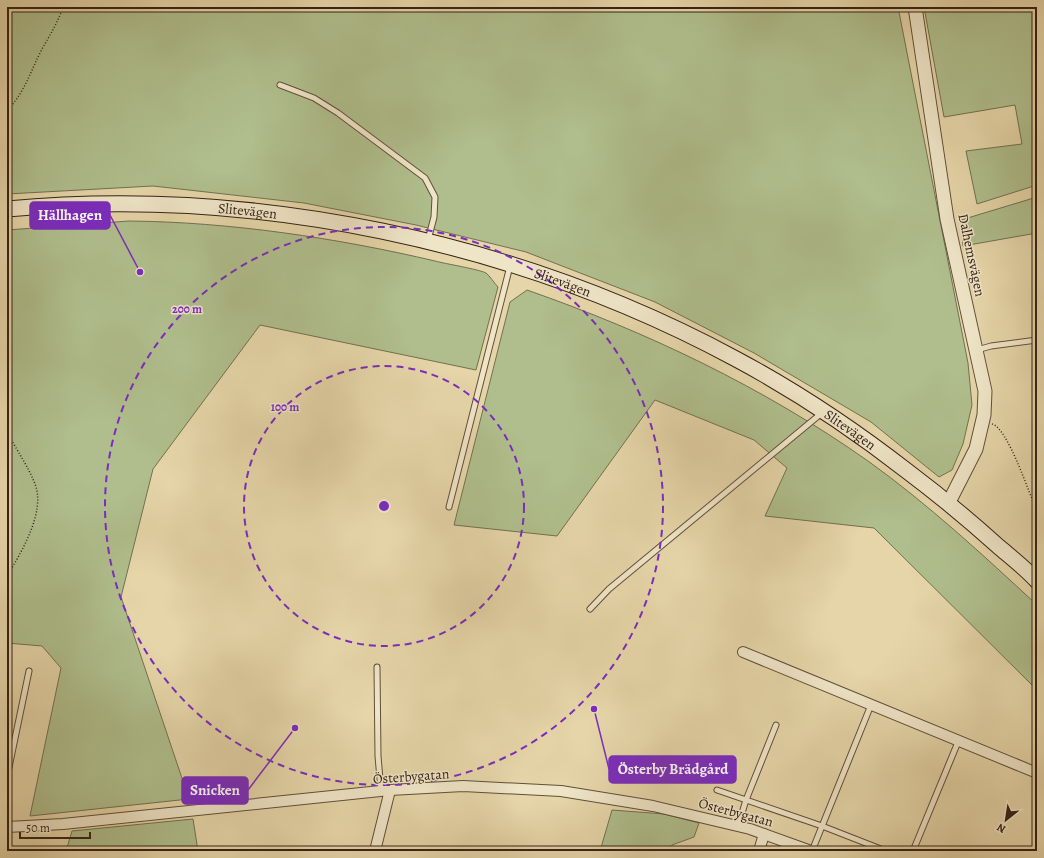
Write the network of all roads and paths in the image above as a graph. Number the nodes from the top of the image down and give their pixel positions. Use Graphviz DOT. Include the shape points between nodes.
graph roads {
  1 [pos="63,7"];
  2 [pos="915,7"];
  3 [pos="280,85"];
  4 [pos="7,110"];
  5 [pos="7,209"];
  6 [pos="427,241"];
  7 [pos="510,265"];
  8 [pos="1037,340"];
  9 [pos="977,350"];
  10 [pos="824,411"];
  11 [pos="983,421"];
  12 [pos="7,432"];
  13 [pos="949,502"];
  14 [pos="449,507"];
  15 [pos="1037,511"];
  16 [pos="7,576"];
  17 [pos="1037,581"];
  18 [pos="590,608"];
  19 [pos="743,652"];
  20 [pos="377,667"];
  21 [pos="29,671"];
  22 [pos="871,705"];
  23 [pos="776,725"];
  24 [pos="958,742"];
  25 [pos="1037,774"];
  26 [pos="7,777"];
  27 [pos="717,790"];
  28 [pos="385,791"];
  29 [pos="746,800"];
  30 [pos="738,826"];
  31 [pos="822,826"];
  32 [pos="7,827"];
  33 [pos="764,834"];
  34 [pos="375,851"];
  35 [pos="759,851"];
  36 [pos="811,851"];
  37 [pos="886,851"];
  38 [pos="913,851"];
  1 -- 4 [label="path" via="23,91"];
  2 -- 9 [label="street, Dalhemsvägen" via="948,219"];
  3 -- 6 [label="lane" via="314,98 338,113 425,178 435,197 434,217"];
  5 -- 6 [label="main road, Slitevägen" via="72,204 218,207 324,220"];
  6 -- 7 [label="main road, Slitevägen"];
  7 -- 10 [label="main road, Slitevägen" via="627,307 685,333 737,359"];
  7 -- 14 [label="lane"];
  8 -- 9 [label="lane"];
  9 -- 11 [label="street, Dalhemsvägen" via="985,392"];
  10 -- 13 [label="main road, Slitevägen" via="876,446"];
  10 -- 18 [label="lane" via="609,589"];
  11 -- 13 [label="street, Dalhemsvägen" via="976,449"];
  11 -- 15 [label="path" via="997,425 1007,438"];
  12 -- 16 [label="path" via="35,484 37,502 33,527"];
  13 -- 17 [label="main road, Slitevägen"];
  19 -- 22 [label="street"];
  20 -- 28 [label="lane" via="378,756"];
  21 -- 26 [label="lane"];
  22 -- 24 [label="street"];
  22 -- 31 [label="lane"];
  23 -- 29 [label="lane"];
  24 -- 25 [label="street"];
  24 -- 38 [label="lane"];
  27 -- 29 [label="lane"];
  28 -- 30 [label="street, Österbygatan" via="463,786 561,790 654,806"];
  28 -- 32 [label="street, Österbygatan"];
  28 -- 34 [label="street"];
  29 -- 30 [label="lane"];
  29 -- 31 [label="lane"];
  30 -- 33 [label="street, Österbygatan"];
  31 -- 36 [label="lane"];
  31 -- 37 [label="lane"];
  33 -- 35 [label="street"];
  33 -- 36 [label="street, Österbygatan"];
}
